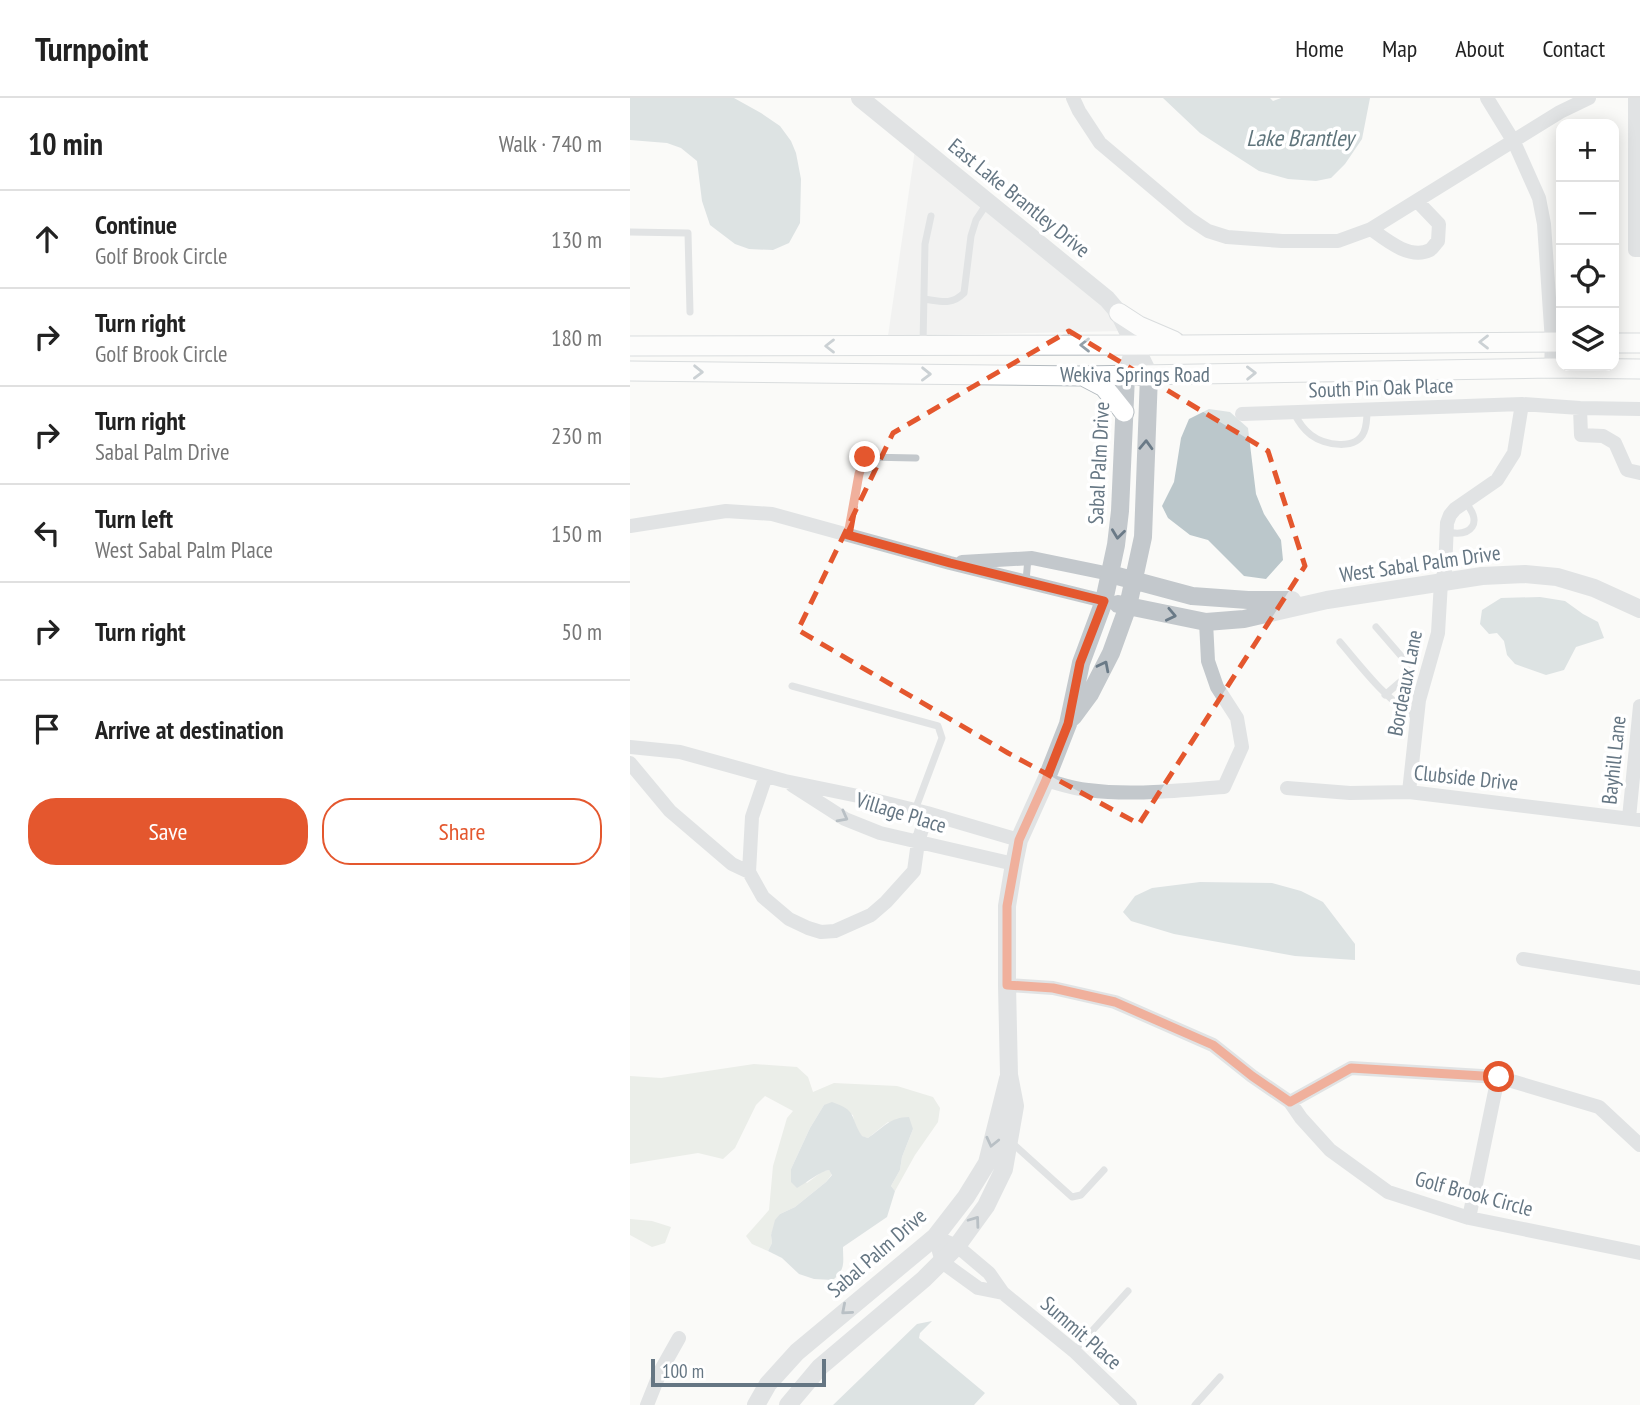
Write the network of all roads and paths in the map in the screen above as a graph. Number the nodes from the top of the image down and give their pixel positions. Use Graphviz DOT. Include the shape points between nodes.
graph roads {
  1 [pos="860,98"];
  2 [pos="1073,98"];
  3 [pos="1487,98"];
  4 [pos="1589,98"];
  5 [pos="1635,98"];
  6 [pos="1514,142"];
  7 [pos="1417,201"];
  8 [pos="988,202"];
  9 [pos="1637,215"];
  10 [pos="931,216"];
  11 [pos="1371,229"];
  12 [pos="630,232"];
  13 [pos="1637,250"];
  14 [pos="924,299"];
  15 [pos="690,312"];
  16 [pos="1119,313"];
  17 [pos="1556,333"];
  18 [pos="1556,342"];
  19 [pos="1619,343"];
  20 [pos="1640,343"];
  21 [pos="1135,345"];
  22 [pos="1184,345"];
  23 [pos="630,346"];
  24 [pos="923,346"];
  25 [pos="1556,346"];
  26 [pos="1551,368"];
  27 [pos="1640,369"];
  28 [pos="630,371"];
  29 [pos="797,373"];
  30 [pos="1149,375"];
  31 [pos="1082,376"];
  32 [pos="1126,376"];
  33 [pos="1522,404"];
  34 [pos="1580,408"];
  35 [pos="1640,409"];
  36 [pos="1367,410"];
  37 [pos="1124,412"];
  38 [pos="1294,412"];
  39 [pos="1242,414"];
  40 [pos="916,458"];
  41 [pos="1640,472"];
  42 [pos="1465,502"];
  43 [pos="630,526"];
  44 [pos="1447,532"];
  45 [pos="848,535"];
  46 [pos="1028,558"];
  47 [pos="950,563"];
  48 [pos="1110,574"];
  49 [pos="1135,580"];
  50 [pos="1026,582"];
  51 [pos="1441,582"];
  52 [pos="1327,600"];
  53 [pos="1104,601"];
  54 [pos="1128,606"];
  55 [pos="1640,609"];
  56 [pos="1206,622"];
  57 [pos="1376,627"];
  58 [pos="1340,642"];
  59 [pos="792,686"];
  60 [pos="1385,695"];
  61 [pos="1640,706"];
  62 [pos="1417,718"];
  63 [pos="1068,724"];
  64 [pos="630,747"];
  65 [pos="630,763"];
  66 [pos="766,776"];
  67 [pos="1046,780"];
  68 [pos="785,781"];
  69 [pos="1287,789"];
  70 [pos="1409,792"];
  71 [pos="921,812"];
  72 [pos="1634,819"];
  73 [pos="1019,840"];
  74 [pos="918,842"];
  75 [pos="1014,864"];
  76 [pos="749,872"];
  77 [pos="1523,959"];
  78 [pos="1640,978"];
  79 [pos="1007,985"];
  80 [pos="1009,1075"];
  81 [pos="1499,1077"];
  82 [pos="1290,1102"];
  83 [pos="1009,1141"];
  84 [pos="1640,1146"];
  85 [pos="1104,1170"];
  86 [pos="1469,1219"];
  87 [pos="935,1237"];
  88 [pos="957,1246"];
  89 [pos="1640,1253"];
  90 [pos="942,1262"];
  91 [pos="1129,1291"];
  92 [pos="1003,1293"];
  93 [pos="679,1338"];
  94 [pos="1074,1351"];
  95 [pos="1220,1377"];
  96 [pos="647,1405"];
  97 [pos="756,1405"];
  98 [pos="788,1405"];
  99 [pos="1130,1405"];
  100 [pos="1195,1405"];
  1 -- 8 [label="street, East Lake Brantley Drive"];
  2 -- 11 [label="street" via="1100,143 1208,231 1227,237 1338,241"];
  3 -- 6 [label="street"];
  4 -- 6 [label="street"];
  5 -- 9 [label="street"];
  6 -- 7 [label="street"];
  6 -- 17 [label="street" via="1539,198"];
  7 -- 11 [label="street"];
  7 -- 11 [label="street" via="1439,224 1438,241 1429,250 1411,252"];
  8 -- 14 [label="lane" via="971,236 964,293 948,302"];
  8 -- 16 [label="street, East Lake Brantley Drive"];
  9 -- 13 [label="street"];
  10 -- 14 [label="lane" via="925,244"];
  12 -- 15 [label="lane" via="688,233"];
  14 -- 24 [label="lane"];
  16 -- 21 [label="street, East Lake Brantley Drive"];
  16 -- 22 [label="main road"];
  18 -- 22 [label="main road, Wekiva Springs Road, one-way"];
  19 -- 20 [label="main road"];
  21 -- 22 [label="main road, Wekiva Springs Road"];
  21 -- 24 [label="main road, Wekiva Springs Road, one-way"];
  21 -- 30 [label="street, Sabal Palm Drive"];
  21 -- 32 [label="street, Sabal Palm Drive"];
  24 -- 23 [label="main road, Wekiva Springs Road, one-way"];
  24 -- 29 [label="main road" via="903,361 843,363"];
  25 -- 26 [label="street"];
  26 -- 27 [label="main road, Wekiva Springs Road"];
  30 -- 26 [label="main road, Wekiva Springs Road, one-way"];
  28 -- 29 [label="main road, Wekiva Springs Road, one-way"];
  29 -- 31 [label="main road, Wekiva Springs Road, one-way"];
  30 -- 32 [label="main road, Wekiva Springs Road"];
  49 -- 30 [label="street, Sabal Palm Drive, one-way" via="1143,537"];
  31 -- 32 [label="main road, Wekiva Springs Road"];
  31 -- 37 [label="main road" via="1104,387"];
  32 -- 37 [label="street, Sabal Palm Drive"];
  33 -- 34 [label="street, South Pin Oak Place"];
  33 -- 36 [label="street, South Pin Oak Place"];
  33 -- 42 [label="street" via="1514,453 1497,480"];
  34 -- 35 [label="street, South Pin Oak Place"];
  34 -- 41 [label="street" via="1581,435 1603,436 1615,443 1626,470"];
  36 -- 38 [label="street, South Pin Oak Place"];
  36 -- 38 [label="lane" via="1364,433 1357,442 1345,444 1322,442 1299,423"];
  37 -- 48 [label="street, Sabal Palm Drive, one-way" via="1121,511"];
  38 -- 39 [label="street, South Pin Oak Place"];
  40 -- 45 [label="lane" via="865,457"];
  42 -- 44 [label="street" via="1450,515"];
  42 -- 44 [label="lane" via="1474,524 1462,534"];
  43 -- 45 [label="street" via="726,511 772,514"];
  44 -- 51 [label="street, Bordeaux Lane"];
  45 -- 47 [label="street"];
  46 -- 47 [label="street"];
  46 -- 48 [label="street"];
  46 -- 50 [label="lane"];
  47 -- 50 [label="street"];
  48 -- 49 [label="street, West Sabal Palm Drive"];
  48 -- 53 [label="street, Sabal Palm Drive"];
  49 -- 52 [label="street, West Sabal Palm Drive" via="1192,596"];
  49 -- 54 [label="street, Sabal Palm Drive"];
  50 -- 53 [label="street"];
  51 -- 52 [label="street, West Sabal Palm Drive"];
  51 -- 55 [label="street, West Sabal Palm Drive" via="1525,574 1557,577"];
  51 -- 62 [label="street, Bordeaux Lane" via="1438,634"];
  52 -- 56 [label="street, West Sabal Palm Drive" via="1244,619"];
  53 -- 54 [label="street, West Sabal Palm Drive"];
  53 -- 63 [label="street, Sabal Palm Drive" via="1080,663"];
  54 -- 56 [label="street, West Sabal Palm Drive, one-way"];
  63 -- 54 [label="street, Sabal Palm Drive, one-way" via="1111,653"];
  56 -- 67 [label="street" via="1208,661 1217,687 1237,718 1242,747 1224,787 1116,792"];
  57 -- 60 [label="lane" via="1410,670"];
  58 -- 60 [label="lane"];
  59 -- 71 [label="lane" via="938,726 942,737"];
  60 -- 62 [label="lane"];
  61 -- 72 [label="street, Bayhill Lane"];
  62 -- 70 [label="street, Bordeaux Lane"];
  63 -- 67 [label="street, Sabal Palm Drive"];
  64 -- 66 [label="street, Village Place" via="680,752"];
  65 -- 76 [label="street" via="670,811 732,864"];
  66 -- 68 [label="street, Village Place"];
  66 -- 76 [label="street" via="752,817"];
  67 -- 73 [label="street, Sabal Palm Drive"];
  68 -- 71 [label="street, Village Place"];
  68 -- 74 [label="street, Village Place, one-way" via="845,819"];
  69 -- 70 [label="street, Clubside Drive"];
  70 -- 72 [label="street, Clubside Drive"];
  71 -- 73 [label="street, Village Place"];
  71 -- 74 [label="street"];
  73 -- 75 [label="street, Sabal Palm Drive"];
  74 -- 75 [label="street, Village Place"];
  74 -- 76 [label="street" via="914,871 886,902 871,915 835,931 808,929 789,919 762,897"];
  75 -- 79 [label="street, Sabal Palm Drive" via="1007,906"];
  77 -- 78 [label="street"];
  79 -- 80 [label="street, Sabal Palm Drive"];
  79 -- 82 [label="street, Golf Brook Circle" via="1053,988 1115,1002 1213,1045"];
  80 -- 83 [label="street, Sabal Palm Drive" via="1015,1106"];
  80 -- 87 [label="street, Sabal Palm Drive, one-way" via="987,1163"];
  81 -- 82 [label="street" via="1351,1068"];
  81 -- 84 [label="street" via="1599,1107"];
  81 -- 86 [label="street"];
  82 -- 86 [label="street, Golf Brook Circle" via="1330,1150 1388,1192"];
  83 -- 85 [label="lane" via="1072,1197 1081,1195"];
  88 -- 83 [label="street, Sabal Palm Drive, one-way" via="986,1206 1004,1169"];
  86 -- 89 [label="street, Golf Brook Circle"];
  87 -- 88 [label="street, Summit Place"];
  87 -- 90 [label="street"];
  87 -- 97 [label="street, Sabal Palm Drive, one-way" via="797,1352"];
  88 -- 90 [label="street, Sabal Palm Drive"];
  88 -- 92 [label="street, Summit Place" via="989,1273"];
  90 -- 92 [label="street, Summit Place" via="978,1288"];
  90 -- 98 [label="street, Sabal Palm Drive" via="820,1367"];
  91 -- 94 [label="lane"];
  92 -- 94 [label="street, Summit Place"];
  93 -- 96 [label="street"];
  94 -- 99 [label="street, Summit Place"];
  95 -- 100 [label="lane"];
}
